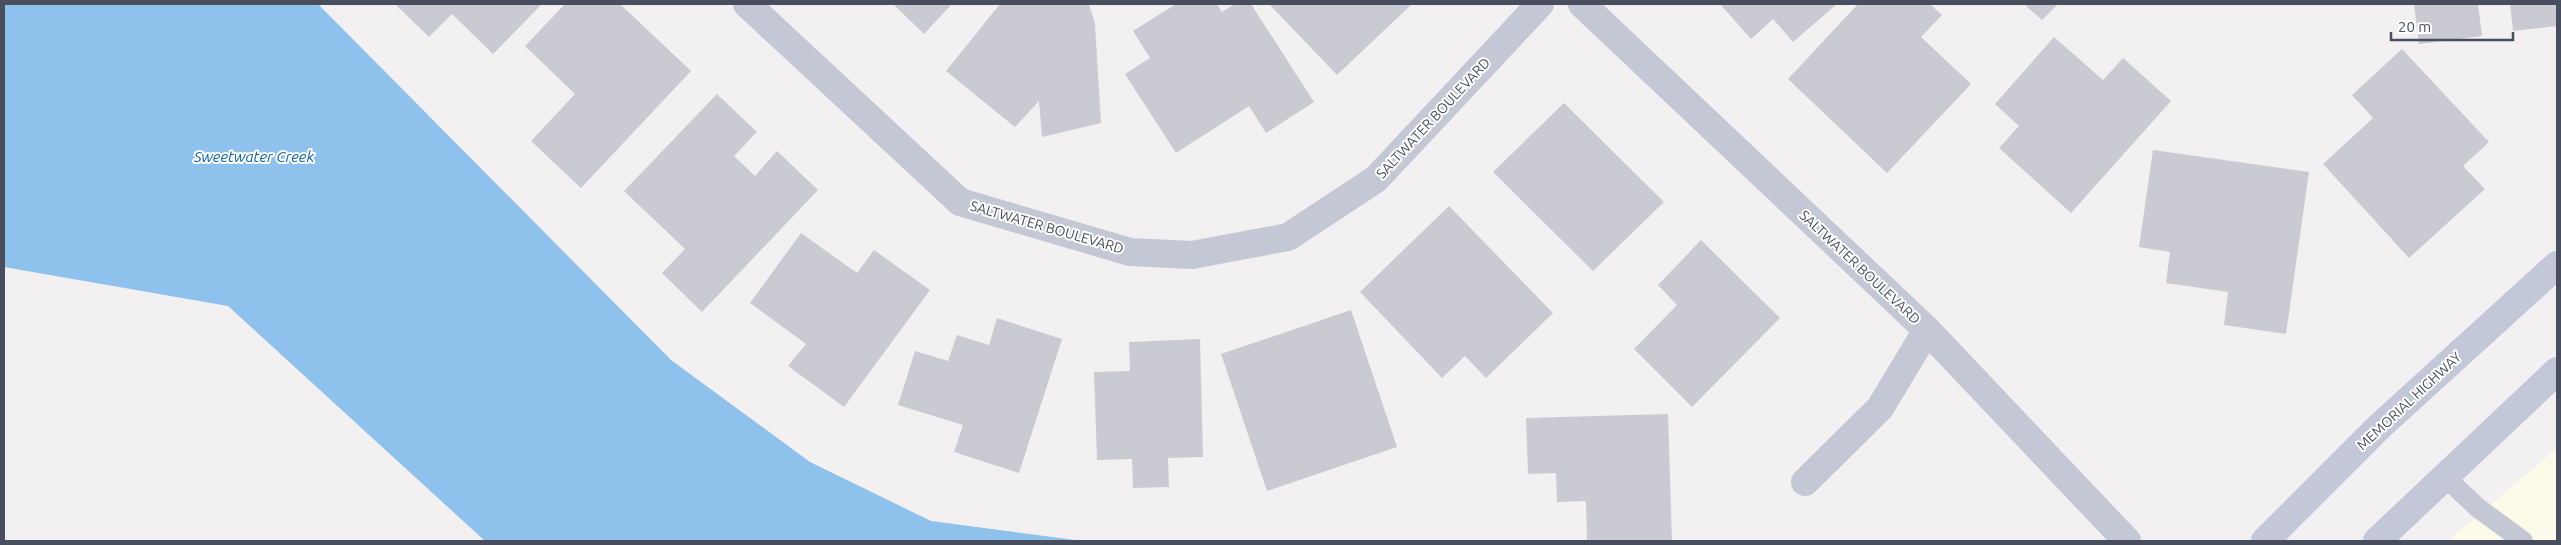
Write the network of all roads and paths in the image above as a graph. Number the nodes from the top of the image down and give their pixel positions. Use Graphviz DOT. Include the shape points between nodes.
graph roads {
  1 [pos="747,4"];
  2 [pos="1540,4"];
  3 [pos="1582,4"];
  4 [pos="2557,265"];
  5 [pos="1927,330"];
  6 [pos="2557,371"];
  7 [pos="2444,476"];
  8 [pos="1805,482"];
  9 [pos="2127,541"];
  10 [pos="2265,541"];
  11 [pos="2378,541"];
  12 [pos="2523,541"];
  1 -- 2 [label="street, SALTWATER BOULEVARD" via="960,202 1130,252 1192,255 1288,237 1376,179"];
  3 -- 5 [label="street, SALTWATER BOULEVARD"];
  4 -- 10 [label="main road, MEMORIAL HIGHWAY" via="2387,420"];
  5 -- 8 [label="street" via="1880,408"];
  5 -- 9 [label="street, SALTWATER BOULEVARD"];
  6 -- 7 [label="main road"];
  7 -- 11 [label="main road"];
  7 -- 12 [label="lane" via="2478,508"];
}
